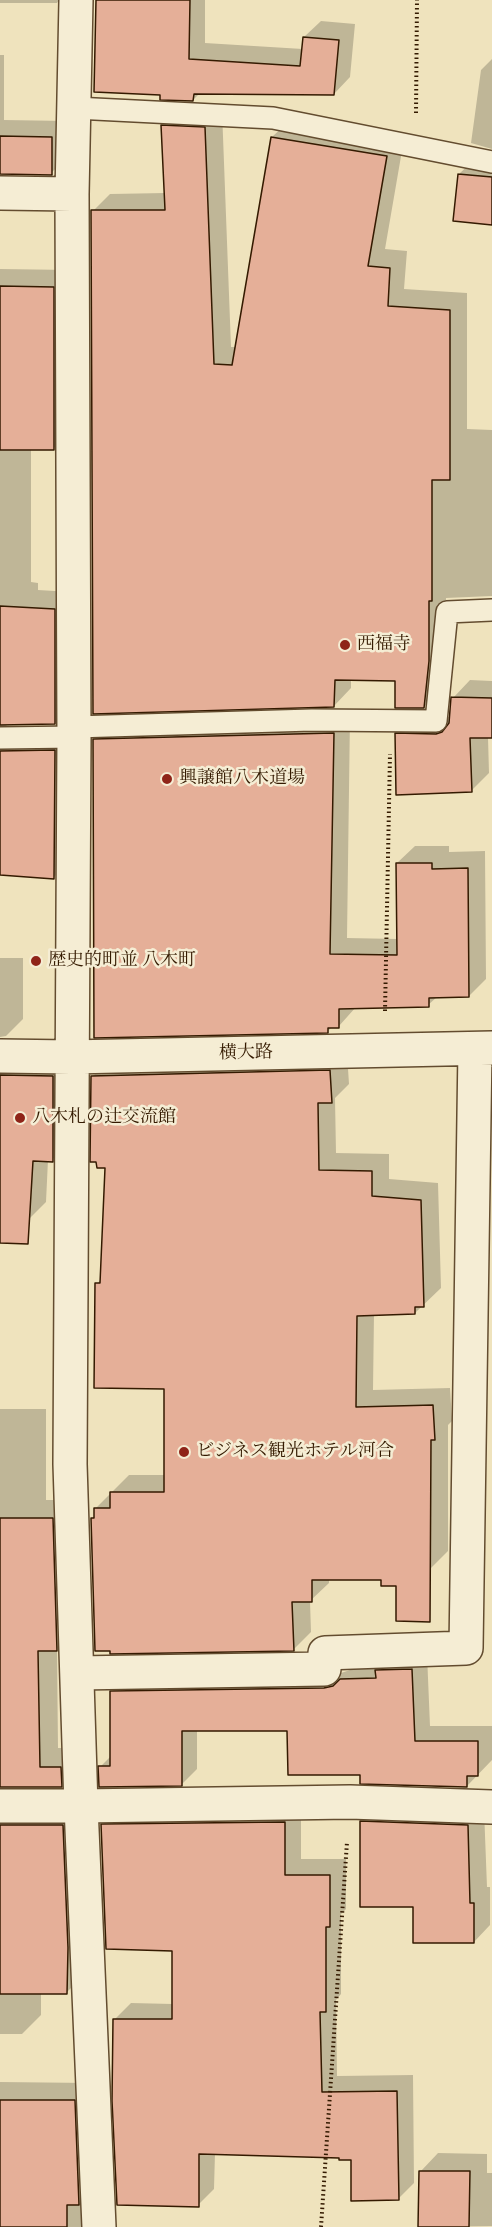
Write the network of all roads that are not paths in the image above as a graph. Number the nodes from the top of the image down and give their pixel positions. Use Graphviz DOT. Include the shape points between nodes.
graph roads {
  1 [pos="76,0"];
  2 [pos="75,108"];
  3 [pos="492,162"];
  4 [pos="0,193"];
  5 [pos="72,194"];
  6 [pos="492,610"];
  7 [pos="74,732"];
  8 [pos="0,738"];
  9 [pos="483,1048"];
  10 [pos="0,1056"];
  11 [pos="72,1057"];
  12 [pos="77,1673"];
  13 [pos="0,1806"];
  14 [pos="81,1806"];
  15 [pos="492,1807"];
  16 [pos="99,2227"];
  1 -- 2 [label="street"];
  2 -- 3 [label="lane" via="273,118"];
  2 -- 5 [label="street"];
  4 -- 5 [label="street"];
  5 -- 7 [label="street"];
  6 -- 7 [label="lane" via="447,612 436,722 312,720"];
  7 -- 8 [label="lane"];
  7 -- 11 [label="street"];
  9 -- 11 [label="street, 横大路"];
  9 -- 12 [label="street" via="466,1648 325,1653 324,1669"];
  10 -- 11 [label="street, 横大路"];
  11 -- 12 [label="street" via="70,1464"];
  12 -- 14 [label="street"];
  13 -- 14 [label="street"];
  14 -- 15 [label="street" via="350,1802"];
  14 -- 16 [label="street"];
}
